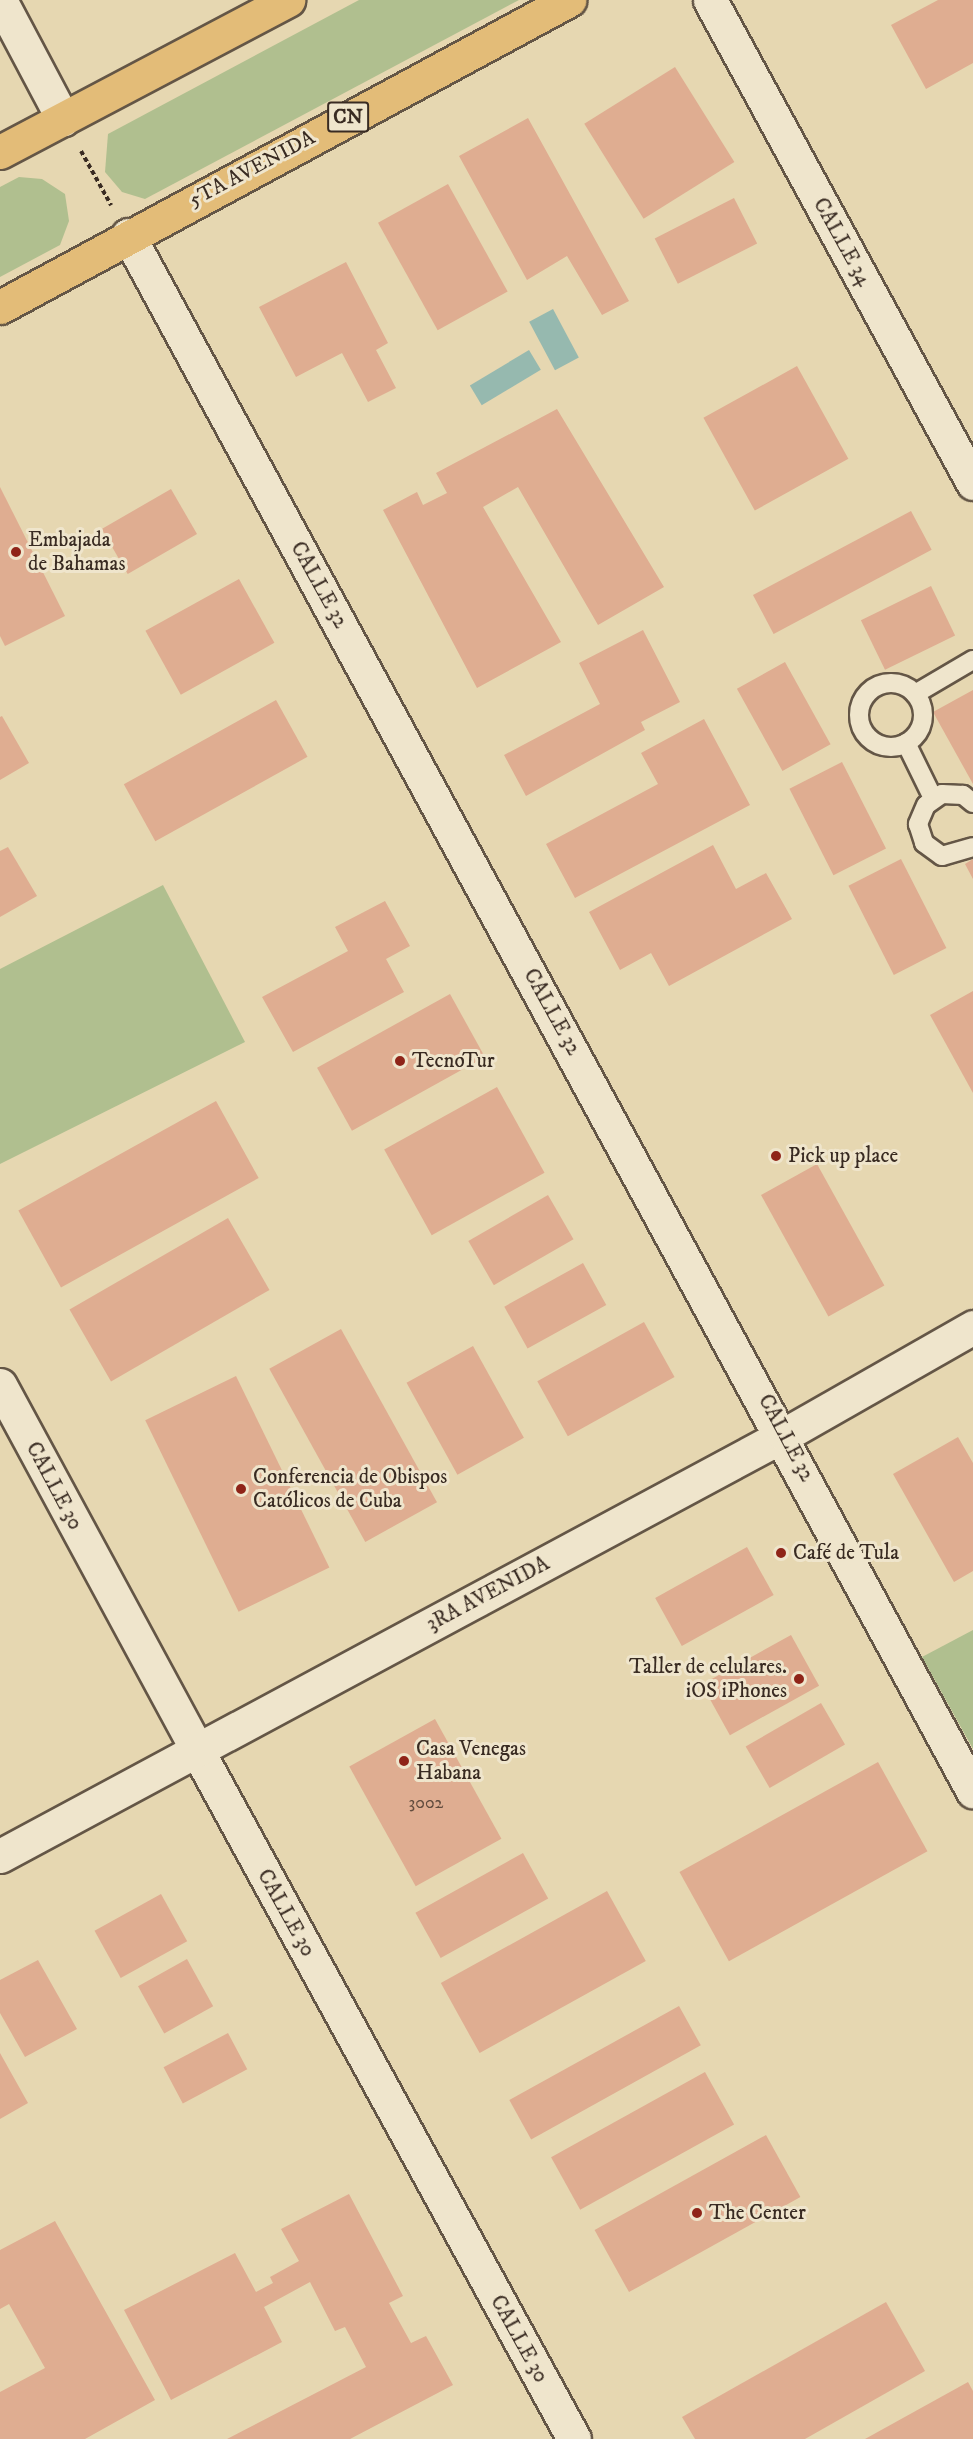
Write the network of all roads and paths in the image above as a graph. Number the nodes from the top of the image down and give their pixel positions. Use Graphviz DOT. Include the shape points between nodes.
graph roads {
  1 [pos="0,0"];
  2 [pos="288,0"];
  3 [pos="569,0"];
  4 [pos="710,0"];
  5 [pos="63,119"];
  6 [pos="0,152"];
  7 [pos="128,235"];
  8 [pos="0,307"];
  9 [pos="973,483"];
  10 [pos="973,660"];
  11 [pos="915,694"];
  12 [pos="906,743"];
  13 [pos="933,798"];
  14 [pos="973,803"];
  15 [pos="973,847"];
  16 [pos="973,1327"];
  17 [pos="0,1385"];
  18 [pos="784,1435"];
  19 [pos="197,1750"];
  20 [pos="973,1791"];
  21 [pos="0,1856"];
  22 [pos="574,2439"];
  1 -- 5 [label="street"];
  2 -- 5 [label="highway"];
  3 -- 7 [label="highway, 5TA AVENIDA / CN"];
  4 -- 9 [label="street, CALLE 34"];
  5 -- 6 [label="highway"];
  5 -- 7 [label="path"];
  7 -- 8 [label="highway, 5TA AVENIDA / CN"];
  7 -- 18 [label="street, CALLE 32"];
  10 -- 11 [label="lane"];
  11 -- 12 [label="lane" via="922,724"];
  11 -- 12 [label="lane" via="897,684 875,687 859,713 871,740 891,747"];
  12 -- 13 [label="lane"];
  13 -- 14 [label="lane" via="953,793"];
  13 -- 15 [label="lane" via="920,814 924,843 942,856"];
  16 -- 18 [label="street, 3RA AVENIDA"];
  17 -- 19 [label="street, CALLE 30"];
  18 -- 19 [label="street, 3RA AVENIDA"];
  18 -- 20 [label="street, CALLE 32"];
  19 -- 21 [label="street, 3RA AVENIDA"];
  19 -- 22 [label="street, CALLE 30"];
}
